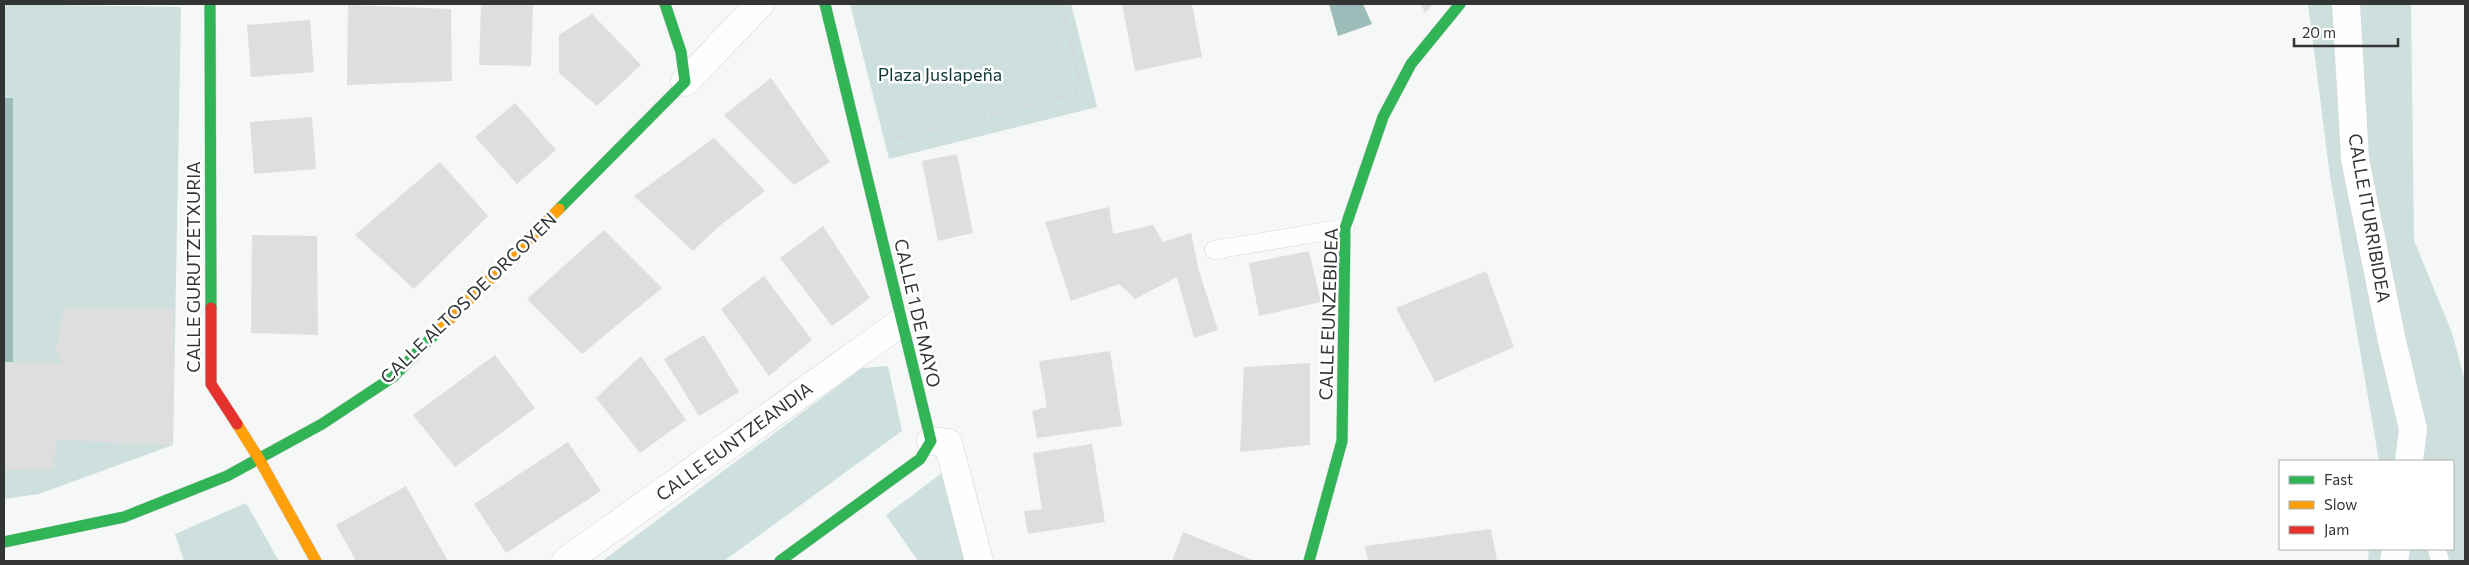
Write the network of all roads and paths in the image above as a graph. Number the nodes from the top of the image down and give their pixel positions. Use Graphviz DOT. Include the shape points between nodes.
graph roads {
  1 [pos="210,4"];
  2 [pos="665,4"];
  3 [pos="760,4"];
  4 [pos="825,4"];
  5 [pos="1061,4"];
  6 [pos="1460,4"];
  7 [pos="2346,4"];
  8 [pos="684,82"];
  9 [pos="884,142"];
  10 [pos="1345,228"];
  11 [pos="1214,250"];
  12 [pos="903,321"];
  13 [pos="2413,429"];
  14 [pos="931,441"];
  15 [pos="260,459"];
  16 [pos="2409,460"];
  17 [pos="2420,460"];
  18 [pos="4,542"];
  19 [pos="316,561"];
  20 [pos="566,561"];
  21 [pos="780,561"];
  22 [pos="978,561"];
  23 [pos="1309,561"];
  1 -- 15 [label="street, CALLE GURUTZETXURIA" via="211,384"];
  2 -- 8 [label="street" via="681,52"];
  3 -- 8 [label="street, CALLE ALTOS DE ORCOYEN"];
  4 -- 12 [label="street, CALLE 1 DE MAYO"];
  5 -- 9 [label="path" via="1079,78 1076,94"];
  6 -- 10 [label="street, CALLE EUNZEBIDEA" via="1411,64 1382,117"];
  7 -- 13 [label="street, CALLE ITURRIBIDEA" via="2356,159"];
  8 -- 15 [label="street, CALLE ALTOS DE ORCOYEN" via="393,377 322,424"];
  10 -- 11 [label="lane"];
  10 -- 23 [label="street, CALLE EUNZEBIDEA" via="1342,441"];
  12 -- 14 [label="street, CALLE 1 DE MAYO"];
  12 -- 20 [label="street, CALLE EUNTZEANDIA"];
  13 -- 16 [label="street"];
  13 -- 17 [label="lane"];
  14 -- 21 [label="street" via="920,459"];
  14 -- 22 [label="street" via="948,443"];
  15 -- 18 [label="street, CALLE ALTOS DE ORCOYEN" via="228,476 124,518"];
  15 -- 19 [label="street, CALLE GURUTZETXURIA"];
}
